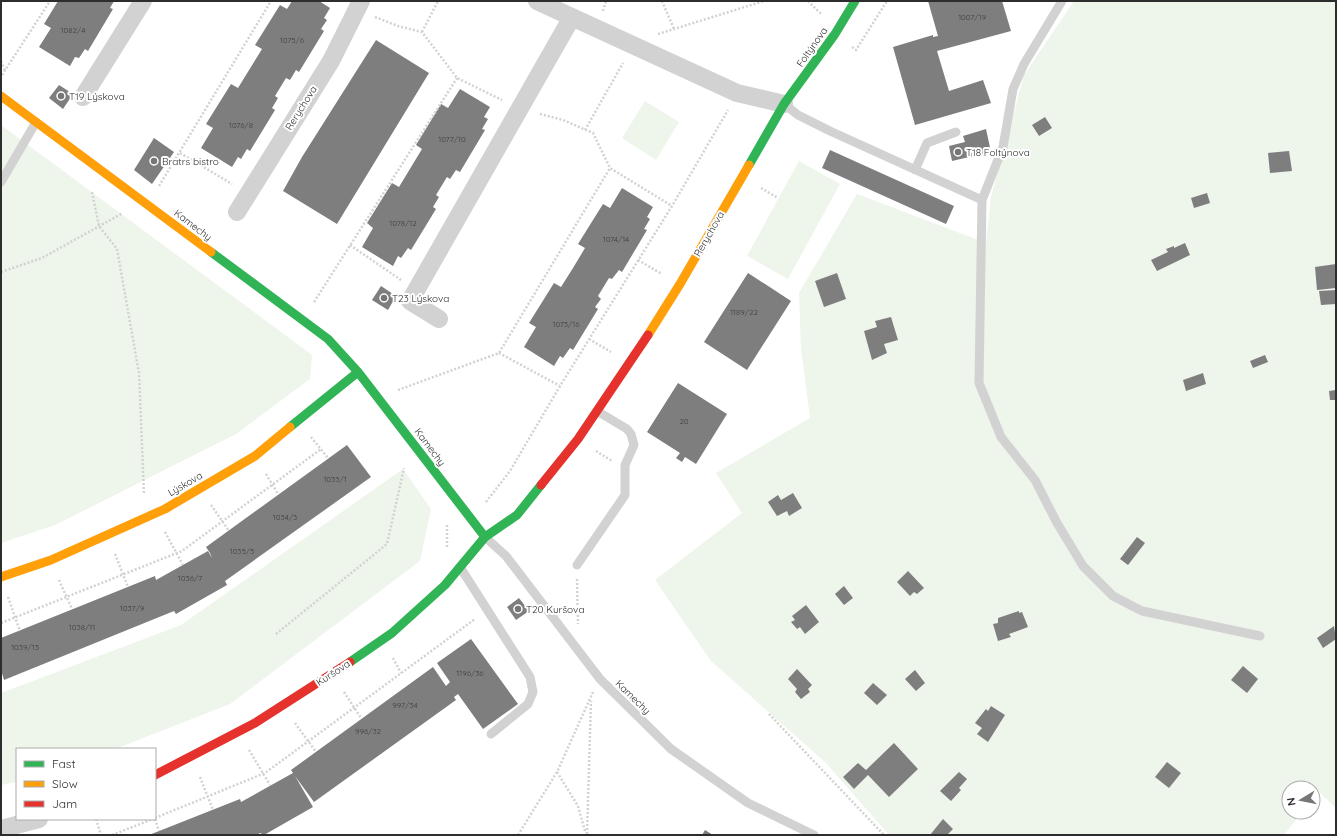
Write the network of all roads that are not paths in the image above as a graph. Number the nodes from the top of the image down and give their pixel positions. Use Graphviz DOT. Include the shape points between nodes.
graph roads {
  1 [pos="143,1"];
  2 [pos="537,1"];
  3 [pos="855,1"];
  4 [pos="1062,1"];
  5 [pos="365,8"];
  6 [pos="572,17"];
  7 [pos="1,96"];
  8 [pos="82,97"];
  9 [pos="784,104"];
  10 [pos="36,122"];
  11 [pos="956,132"];
  12 [pos="915,170"];
  13 [pos="1,182"];
  14 [pos="982,200"];
  15 [pos="236,212"];
  16 [pos="439,319"];
  17 [pos="358,372"];
  18 [pos="597,411"];
  19 [pos="485,537"];
  20 [pos="577,566"];
  21 [pos="460,567"];
  22 [pos="1,577"];
  23 [pos="1260,636"];
  24 [pos="491,734"];
  25 [pos="156,774"];
  26 [pos="35,820"];
  27 [pos="1,829"];
  28 [pos="814,835"];
  1 -- 8 [label="street"];
  2 -- 6 [label="street"];
  3 -- 9 [label="street, Foltýnova" via="835,34"];
  4 -- 14 [label="lane" via="1024,64 1013,89 1003,147"];
  5 -- 15 [label="street, Rerychova"];
  6 -- 9 [label="street" via="737,94"];
  6 -- 16 [label="street" via="410,301"];
  7 -- 10 [label="street, Kamechy"];
  9 -- 12 [label="lane" via="798,115"];
  9 -- 18 [label="street, Rerychova" via="680,284"];
  10 -- 13 [label="lane"];
  10 -- 17 [label="street, Kamechy" via="328,339"];
  11 -- 12 [label="lane" via="927,143"];
  12 -- 14 [label="lane"];
  14 -- 23 [label="lane" via="980,383 1001,437 1035,480 1083,566 1113,596 1142,610"];
  17 -- 19 [label="street, Kamechy"];
  17 -- 22 [label="street, Lýskova" via="255,456 199,489 155,514 51,560"];
  18 -- 19 [label="street, Rerychova" via="578,439 517,515"];
  18 -- 20 [label="lane" via="627,429 633,440 633,450 625,465 625,495"];
  19 -- 21 [label="street, Kuršova"];
  19 -- 28 [label="lane, Kamechy" via="506,556 600,679 671,749 748,803"];
  21 -- 24 [label="lane" via="530,677 533,692 528,704"];
  21 -- 25 [label="street, Kuršova" via="445,585 392,633 331,675 238,732"];
  26 -- 27 [label="street"];
}
